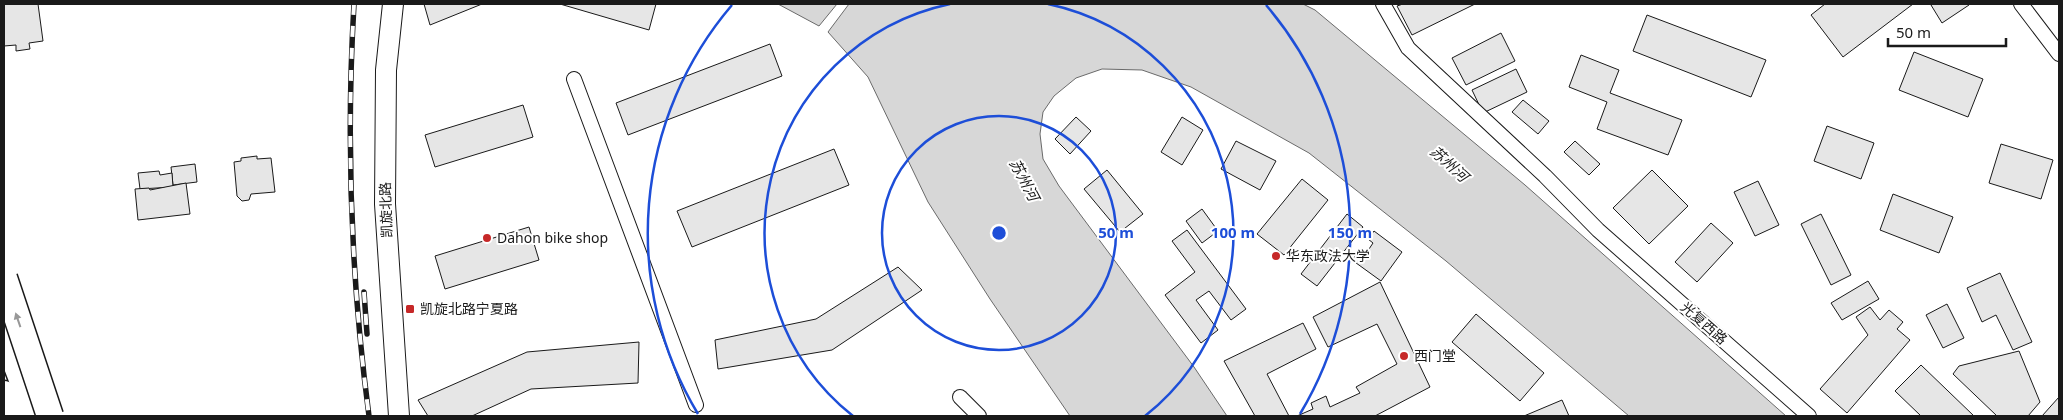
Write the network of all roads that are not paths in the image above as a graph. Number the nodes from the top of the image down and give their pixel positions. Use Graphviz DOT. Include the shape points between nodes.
graph roads {
  1 [pos="392,4"];
  2 [pos="1383,4"];
  3 [pos="2021,4"];
  4 [pos="2059,54"];
  5 [pos="574,79"];
  6 [pos="4,278"];
  7 [pos="4,332"];
  8 [pos="4,394"];
  9 [pos="960,397"];
  10 [pos="696,405"];
  11 [pos="13,416"];
  12 [pos="36,416"];
  13 [pos="50,416"];
  14 [pos="399,416"];
  15 [pos="979,416"];
  16 [pos="1809,416"];
  1 -- 14 [label="street, 凯旋北路" via="386,70 385,204"];
  2 -- 16 [label="street, 光复西路" via="1408,48 1598,230"];
  3 -- 4 [label="street"];
  5 -- 10 [label="street"];
  13 -- 6 [label="highway, one-way, bridge"];
  7 -- 12 [label="highway"];
  8 -- 11 [label="highway"];
  9 -- 15 [label="street"];
}
